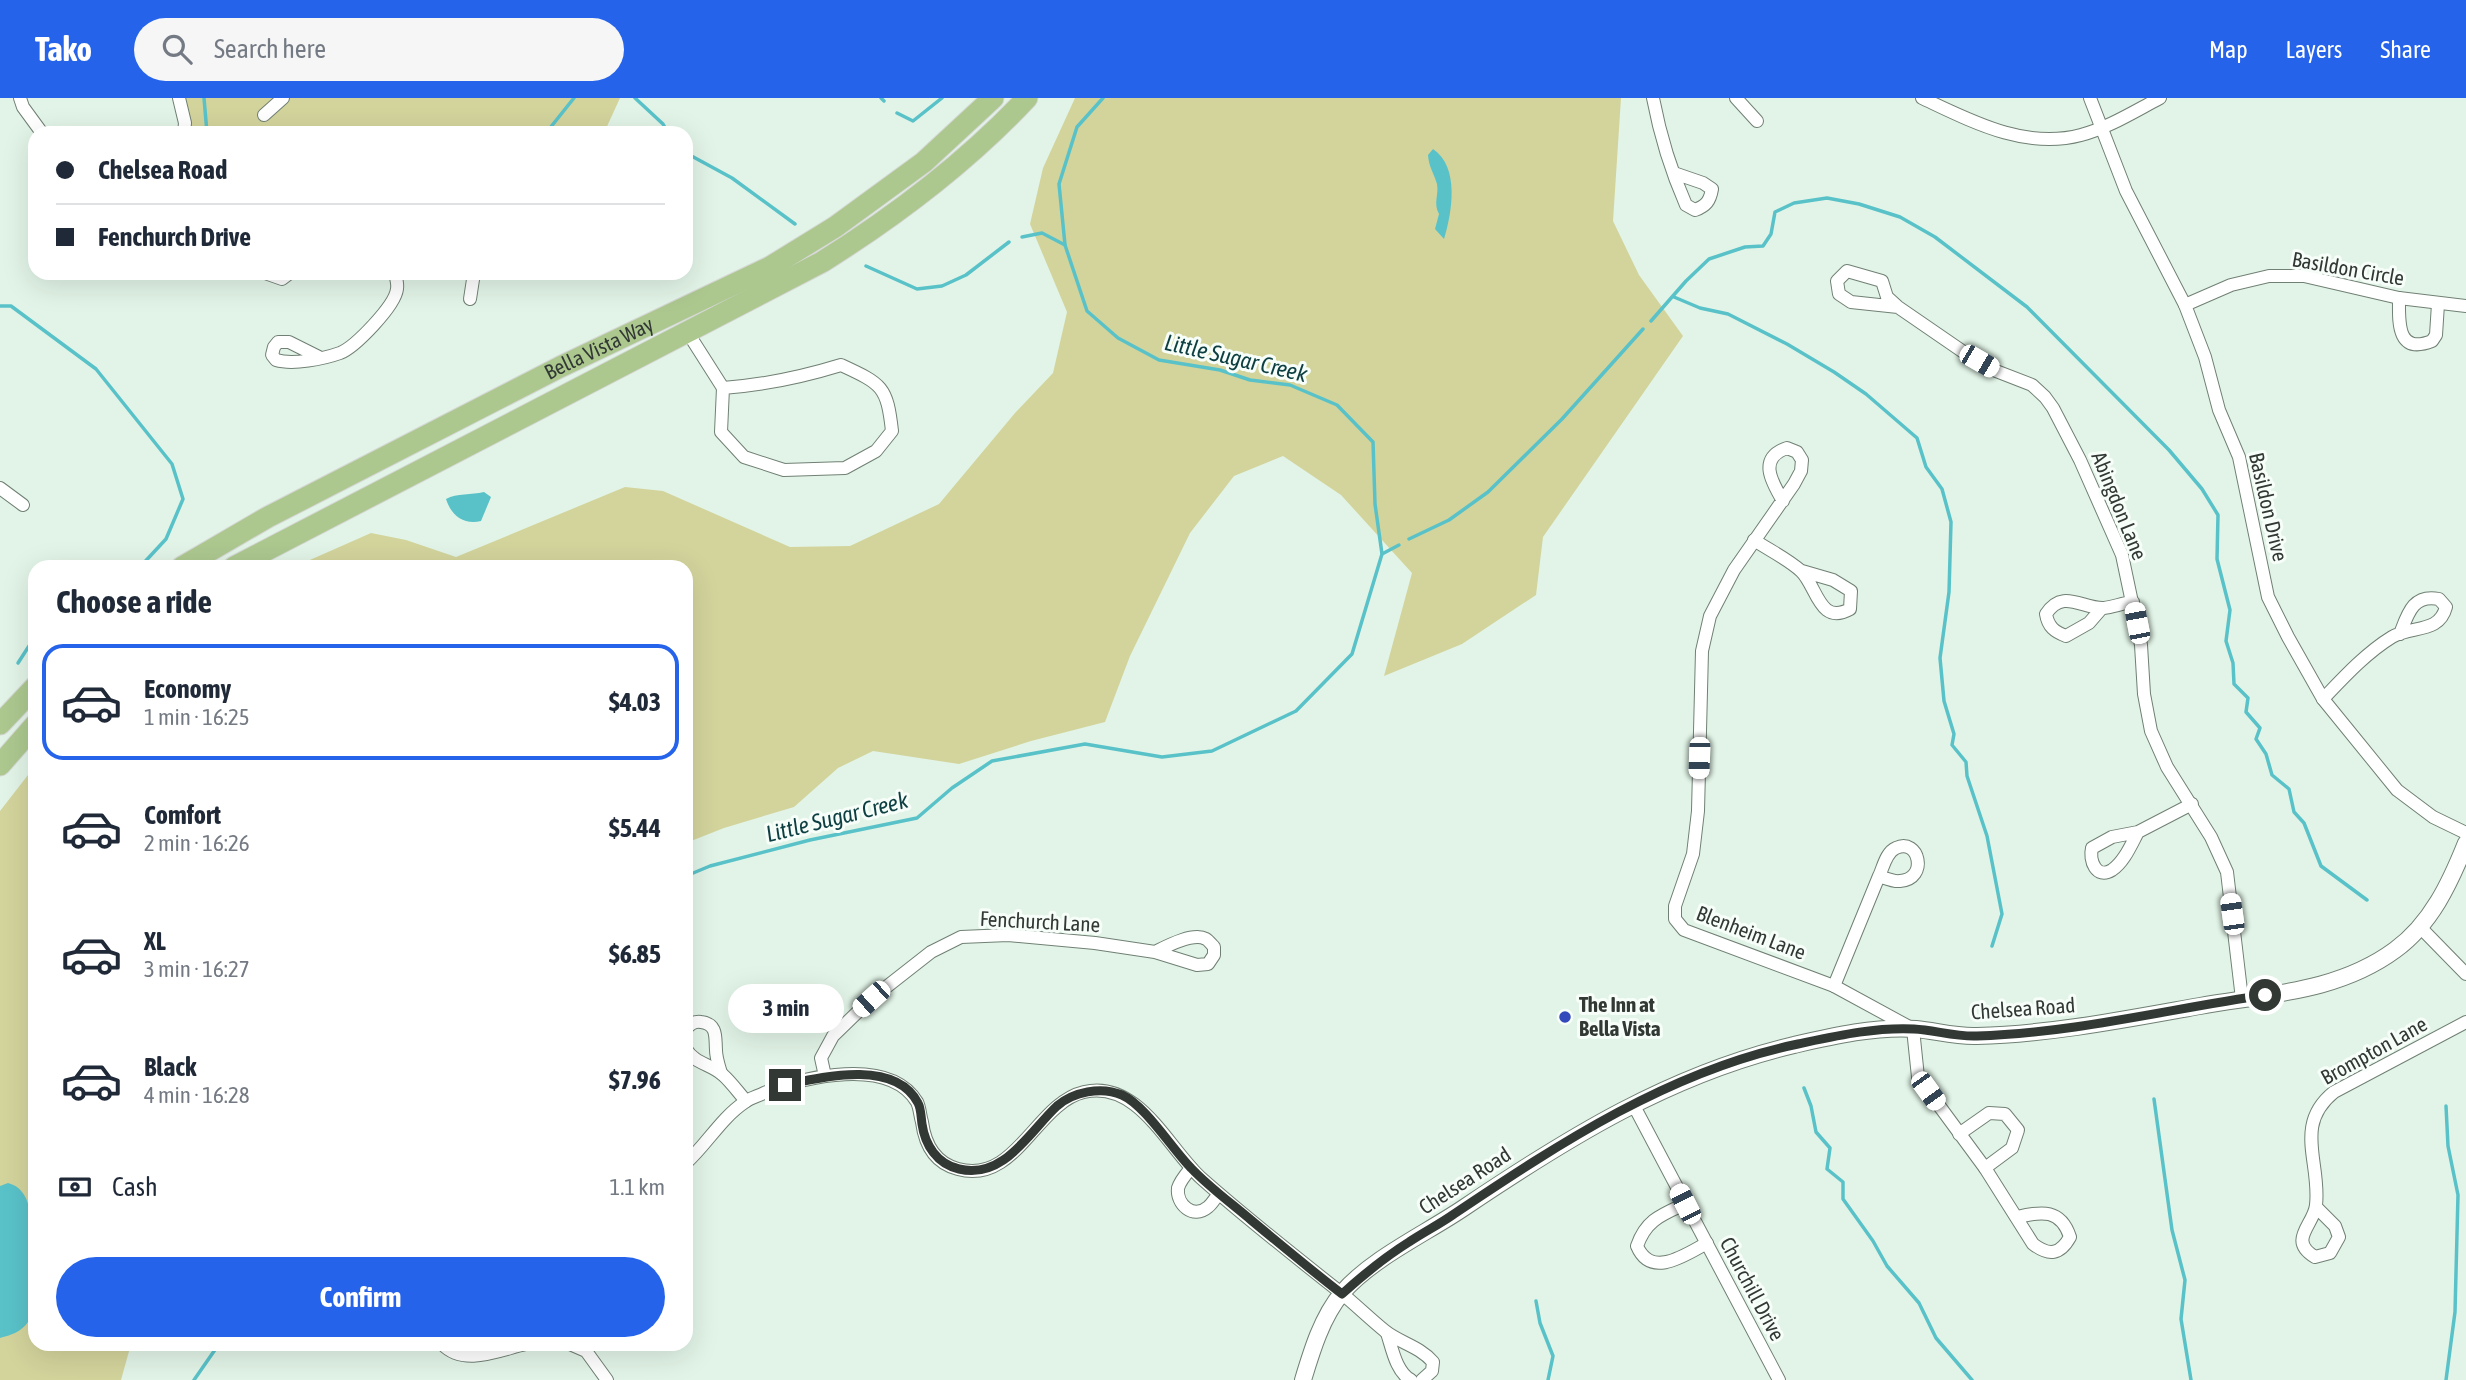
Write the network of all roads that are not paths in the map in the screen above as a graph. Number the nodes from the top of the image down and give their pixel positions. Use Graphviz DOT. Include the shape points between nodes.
graph roads {
  1 [pos="20,98"];
  2 [pos="179,98"];
  3 [pos="283,98"];
  4 [pos="975,98"];
  5 [pos="993,98"];
  6 [pos="1027,98"];
  7 [pos="1653,98"];
  8 [pos="1736,98"];
  9 [pos="1922,98"];
  10 [pos="2090,98"];
  11 [pos="2160,98"];
  12 [pos="264,115"];
  13 [pos="1757,121"];
  14 [pos="37,126"];
  15 [pos="185,126"];
  16 [pos="2100,128"];
  17 [pos="960,130"];
  18 [pos="1674,173"];
  19 [pos="396,280"];
  20 [pos="473,280"];
  21 [pos="2399,298"];
  22 [pos="470,299"];
  23 [pos="2438,304"];
  24 [pos="2185,306"];
  25 [pos="2466,306"];
  26 [pos="1898,307"];
  27 [pos="688,332"];
  28 [pos="319,357"];
  29 [pos="723,388"];
  30 [pos="0,488"];
  31 [pos="1783,501"];
  32 [pos="23,505"];
  33 [pos="1754,540"];
  34 [pos="194,560"];
  35 [pos="248,560"];
  36 [pos="1802,571"];
  37 [pos="2133,601"];
  38 [pos="2102,608"];
  39 [pos="2400,634"];
  40 [pos="28,694"];
  41 [pos="2323,698"];
  42 [pos="0,724"];
  43 [pos="28,733"];
  44 [pos="0,765"];
  45 [pos="2192,804"];
  46 [pos="2138,832"];
  47 [pos="2466,833"];
  48 [pos="2466,843"];
  49 [pos="1879,876"];
  50 [pos="2420,927"];
  51 [pos="1155,952"];
  52 [pos="2466,974"];
  53 [pos="1834,986"];
  54 [pos="2242,999"];
  55 [pos="2466,1022"];
  56 [pos="693,1023"];
  57 [pos="1913,1029"];
  58 [pos="693,1058"];
  59 [pos="721,1073"];
  60 [pos="825,1076"];
  61 [pos="746,1101"];
  62 [pos="1633,1104"];
  63 [pos="1959,1134"];
  64 [pos="693,1155"];
  65 [pos="1191,1168"];
  66 [pos="1985,1168"];
  67 [pos="1219,1194"];
  68 [pos="1685,1204"];
  69 [pos="2316,1207"];
  70 [pos="2017,1217"];
  71 [pos="1707,1243"];
  72 [pos="1342,1294"];
  73 [pos="1387,1333"];
  74 [pos="449,1351"];
  75 [pos="496,1351"];
  76 [pos="586,1351"];
  77 [pos="607,1380"];
  78 [pos="1303,1380"];
  79 [pos="1411,1380"];
  80 [pos="1422,1380"];
  81 [pos="1779,1380"];
  1 -- 14 [label="street"];
  2 -- 15 [label="street"];
  3 -- 12 [label="street"];
  4 -- 17 [label="main road"];
  5 -- 17 [label="main road, Bella Vista Way"];
  6 -- 27 [label="main road, Bella Vista Way" via="971,153 874,229 822,262"];
  7 -- 18 [label="street"];
  8 -- 13 [label="street"];
  9 -- 16 [label="street" via="2002,133 2057,139"];
  10 -- 16 [label="street, Basildon Drive"];
  11 -- 16 [label="street"];
  16 -- 24 [label="street, Basildon Drive" via="2126,191"];
  17 -- 34 [label="main road, Bella Vista Way" via="874,200 770,267 560,367 268,517"];
  19 -- 28 [label="street" via="388,309 371,328 341,352"];
  20 -- 22 [label="street"];
  21 -- 23 [label="street, Basildon Circle"];
  21 -- 23 [label="street" via="2401,336 2417,344 2432,341 2436,335"];
  21 -- 24 [label="street, Basildon Circle" via="2304,276 2269,276 2231,285"];
  23 -- 25 [label="street, Basildon Circle"];
  24 -- 41 [label="street, Basildon Drive" via="2239,457 2268,597"];
  26 -- 26 [label="street, Abingdon Lane" via="1851,302 1839,294 1837,281 1847,271 1882,281 1887,297"];
  26 -- 37 [label="street, Abingdon Lane" via="1962,351 2032,385 2045,397 2106,517 2122,555"];
  27 -- 29 [label="street"];
  27 -- 35 [label="main road, Bella Vista Way"];
  29 -- 29 [label="street" via="721,432 744,457 784,470 845,468 876,451 892,431 888,399 872,379 841,365 758,386"];
  30 -- 32 [label="street"];
  31 -- 33 [label="street, Blenheim Lane"];
  33 -- 36 [label="street"];
  33 -- 53 [label="street, Blenheim Lane" via="1710,616 1702,651 1698,811 1693,854 1675,919 1684,930 1702,938"];
  37 -- 38 [label="street"];
  37 -- 45 [label="street, Abingdon Lane" via="2151,731 2167,767"];
  39 -- 41 [label="street" via="2350,671"];
  40 -- 42 [label="main road"];
  41 -- 47 [label="street, Basildon Drive" via="2398,790 2433,817"];
  43 -- 44 [label="main road"];
  45 -- 46 [label="street"];
  45 -- 54 [label="street, Abingdon Lane" via="2227,872"];
  48 -- 50 [label="street, Chelsea Road" via="2455,871"];
  49 -- 53 [label="street"];
  50 -- 52 [label="street"];
  50 -- 54 [label="street, Chelsea Road" via="2396,949 2361,970 2317,987"];
  51 -- 60 [label="street, Fenchurch Lane" via="1008,936 961,937 931,952 850,1017 821,1058"];
  53 -- 57 [label="street, Blenheim Lane"];
  54 -- 57 [label="street, Chelsea Road" via="2103,1024 1974,1036"];
  55 -- 69 [label="street, Brompton Lane" via="2324,1101 2310,1132"];
  56 -- 59 [label="street" via="707,1023 714,1029"];
  57 -- 62 [label="street, Chelsea Road" via="1867,1031 1784,1047 1726,1063"];
  57 -- 63 [label="street" via="1918,1077"];
  58 -- 59 [label="street"];
  59 -- 61 [label="street"];
  60 -- 61 [label="street"];
  60 -- 65 [label="street" via="874,1076 907,1089 918,1104 930,1150 960,1170 988,1168 1011,1154 1060,1104 1097,1091 1122,1095 1142,1110"];
  61 -- 64 [label="street"];
  62 -- 68 [label="street, Churchill Drive"];
  62 -- 72 [label="street, Chelsea Road" via="1410,1241"];
  63 -- 66 [label="street"];
  63 -- 66 [label="street" via="1989,1114 2005,1114 2018,1130 2012,1148"];
  65 -- 67 [label="street"];
  65 -- 67 [label="street" via="1178,1185 1185,1208 1207,1209"];
  66 -- 70 [label="street"];
  67 -- 72 [label="street"];
  68 -- 71 [label="street, Churchill Drive"];
  68 -- 71 [label="street" via="1651,1221 1637,1246 1641,1255 1657,1264"];
  71 -- 81 [label="street, Churchill Drive"];
  72 -- 73 [label="street"];
  72 -- 78 [label="street, Chelsea Road" via="1319,1331"];
  73 -- 79 [label="street" via="1397,1363"];
  73 -- 80 [label="street" via="1424,1351 1433,1362 1432,1371"];
  74 -- 75 [label="street" via="470,1357"];
  76 -- 77 [label="street"];
}
